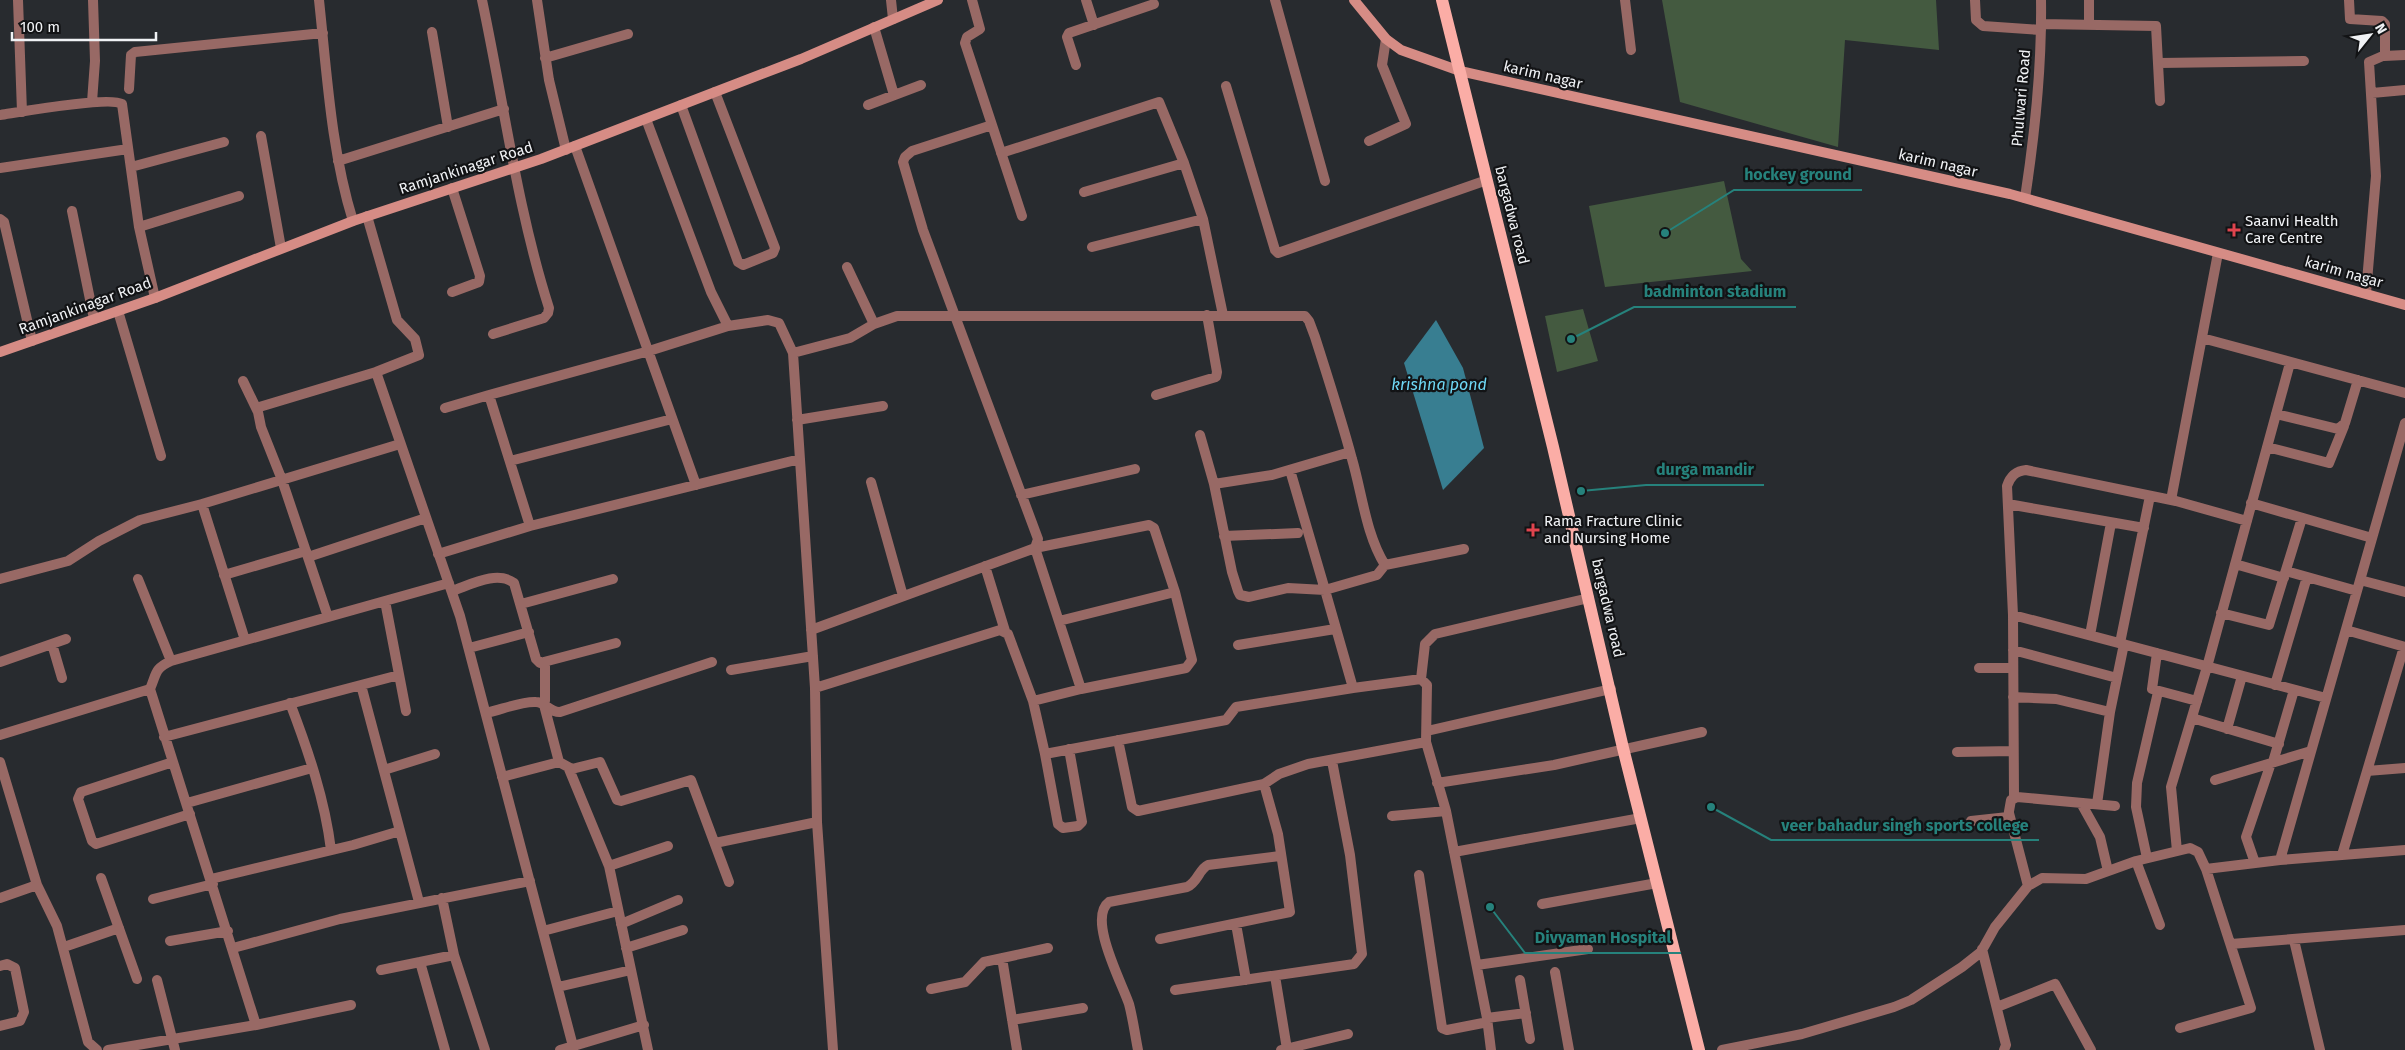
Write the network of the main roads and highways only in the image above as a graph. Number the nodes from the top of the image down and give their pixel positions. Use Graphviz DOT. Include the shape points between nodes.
graph roads {
  1 [pos="1442,0"];
  2 [pos="1699,1050"];
  1 -- 2 [label="main road, bargadwa road"];
}
